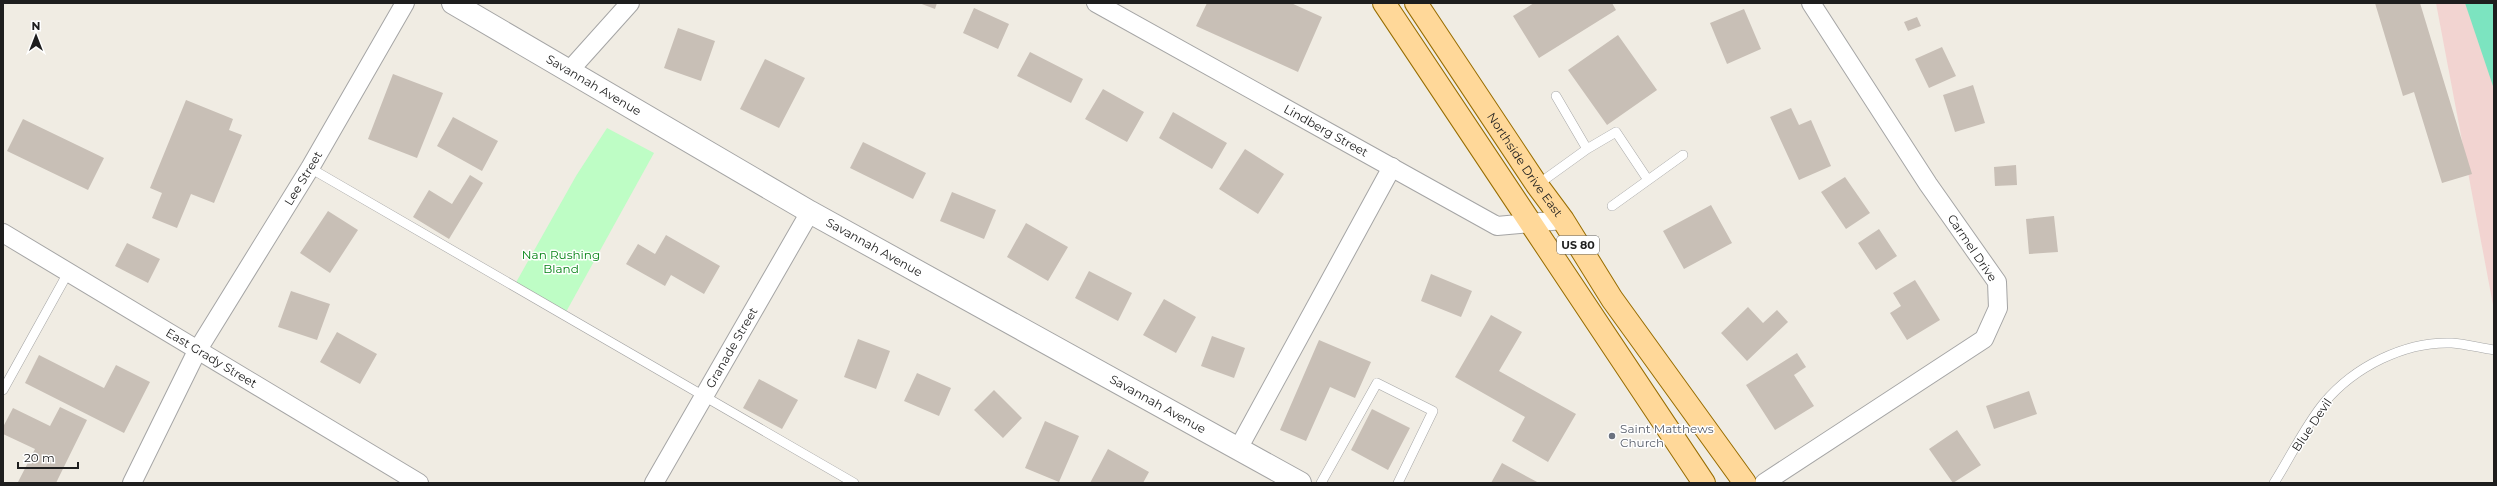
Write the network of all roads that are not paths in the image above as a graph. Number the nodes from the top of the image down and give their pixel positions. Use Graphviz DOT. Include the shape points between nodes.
graph roads {
  1 [pos="405,3"];
  2 [pos="453,3"];
  3 [pos="630,3"];
  4 [pos="1096,3"];
  5 [pos="1384,3"];
  6 [pos="1416,3"];
  7 [pos="1811,3"];
  8 [pos="569,72"];
  9 [pos="1556,96"];
  10 [pos="1587,149"];
  11 [pos="1683,155"];
  12 [pos="1392,167"];
  13 [pos="310,168"];
  14 [pos="1648,180"];
  15 [pos="1537,185"];
  16 [pos="1612,206"];
  17 [pos="810,212"];
  18 [pos="1563,220"];
  19 [pos="1531,223"];
  20 [pos="3,233"];
  21 [pos="69,271"];
  22 [pos="2494,350"];
  23 [pos="197,351"];
  24 [pos="3,390"];
  25 [pos="704,394"];
  26 [pos="1238,449"];
  27 [pos="132,483"];
  28 [pos="419,483"];
  29 [pos="654,483"];
  30 [pos="854,483"];
  31 [pos="1300,483"];
  32 [pos="1321,483"];
  33 [pos="1398,483"];
  34 [pos="1704,483"];
  35 [pos="1745,483"];
  36 [pos="1764,483"];
  37 [pos="2274,483"];
  1 -- 13 [label="street, Lee Street"];
  2 -- 8 [label="street, Savannah Avenue"];
  3 -- 8 [label="street"];
  4 -- 12 [label="street, Lindberg Street"];
  5 -- 19 [label="main road, US 80"];
  6 -- 15 [label="main road, Northside Drive East / US 80"];
  7 -- 36 [label="street, Carmel Drive" via="1928,184 1997,282 1998,308 1984,339"];
  8 -- 17 [label="street, Savannah Avenue"];
  9 -- 10 [label="lane"];
  10 -- 14 [label="lane" via="1616,132"];
  10 -- 15 [label="lane"];
  11 -- 14 [label="lane"];
  12 -- 19 [label="street, Lindberg Street" via="1497,226"];
  12 -- 26 [label="street"];
  13 -- 23 [label="street, Lee Street"];
  13 -- 25 [label="lane"];
  14 -- 16 [label="lane"];
  15 -- 18 [label="main road, Northside Drive East / US 80"];
  17 -- 25 [label="street, Granade Street"];
  17 -- 26 [label="street, Savannah Avenue"];
  18 -- 19 [label="street, Lindberg Street"];
  18 -- 35 [label="main road, Northside Drive East / US 80" via="1612,299"];
  19 -- 34 [label="main road, US 80"];
  20 -- 21 [label="street, East Grady Street"];
  21 -- 23 [label="street, East Grady Street"];
  21 -- 24 [label="lane"];
  22 -- 37 [label="lane, Blue Devil" via="2452,343 2417,346 2388,356 2352,377 2324,403"];
  23 -- 27 [label="street, Lee Street"];
  23 -- 28 [label="street, East Grady Street"];
  25 -- 29 [label="street, Granade Street"];
  25 -- 30 [label="lane"];
  26 -- 31 [label="street, Savannah Avenue"];
  32 -- 33 [label="lane" via="1378,383 1433,411"];
}
